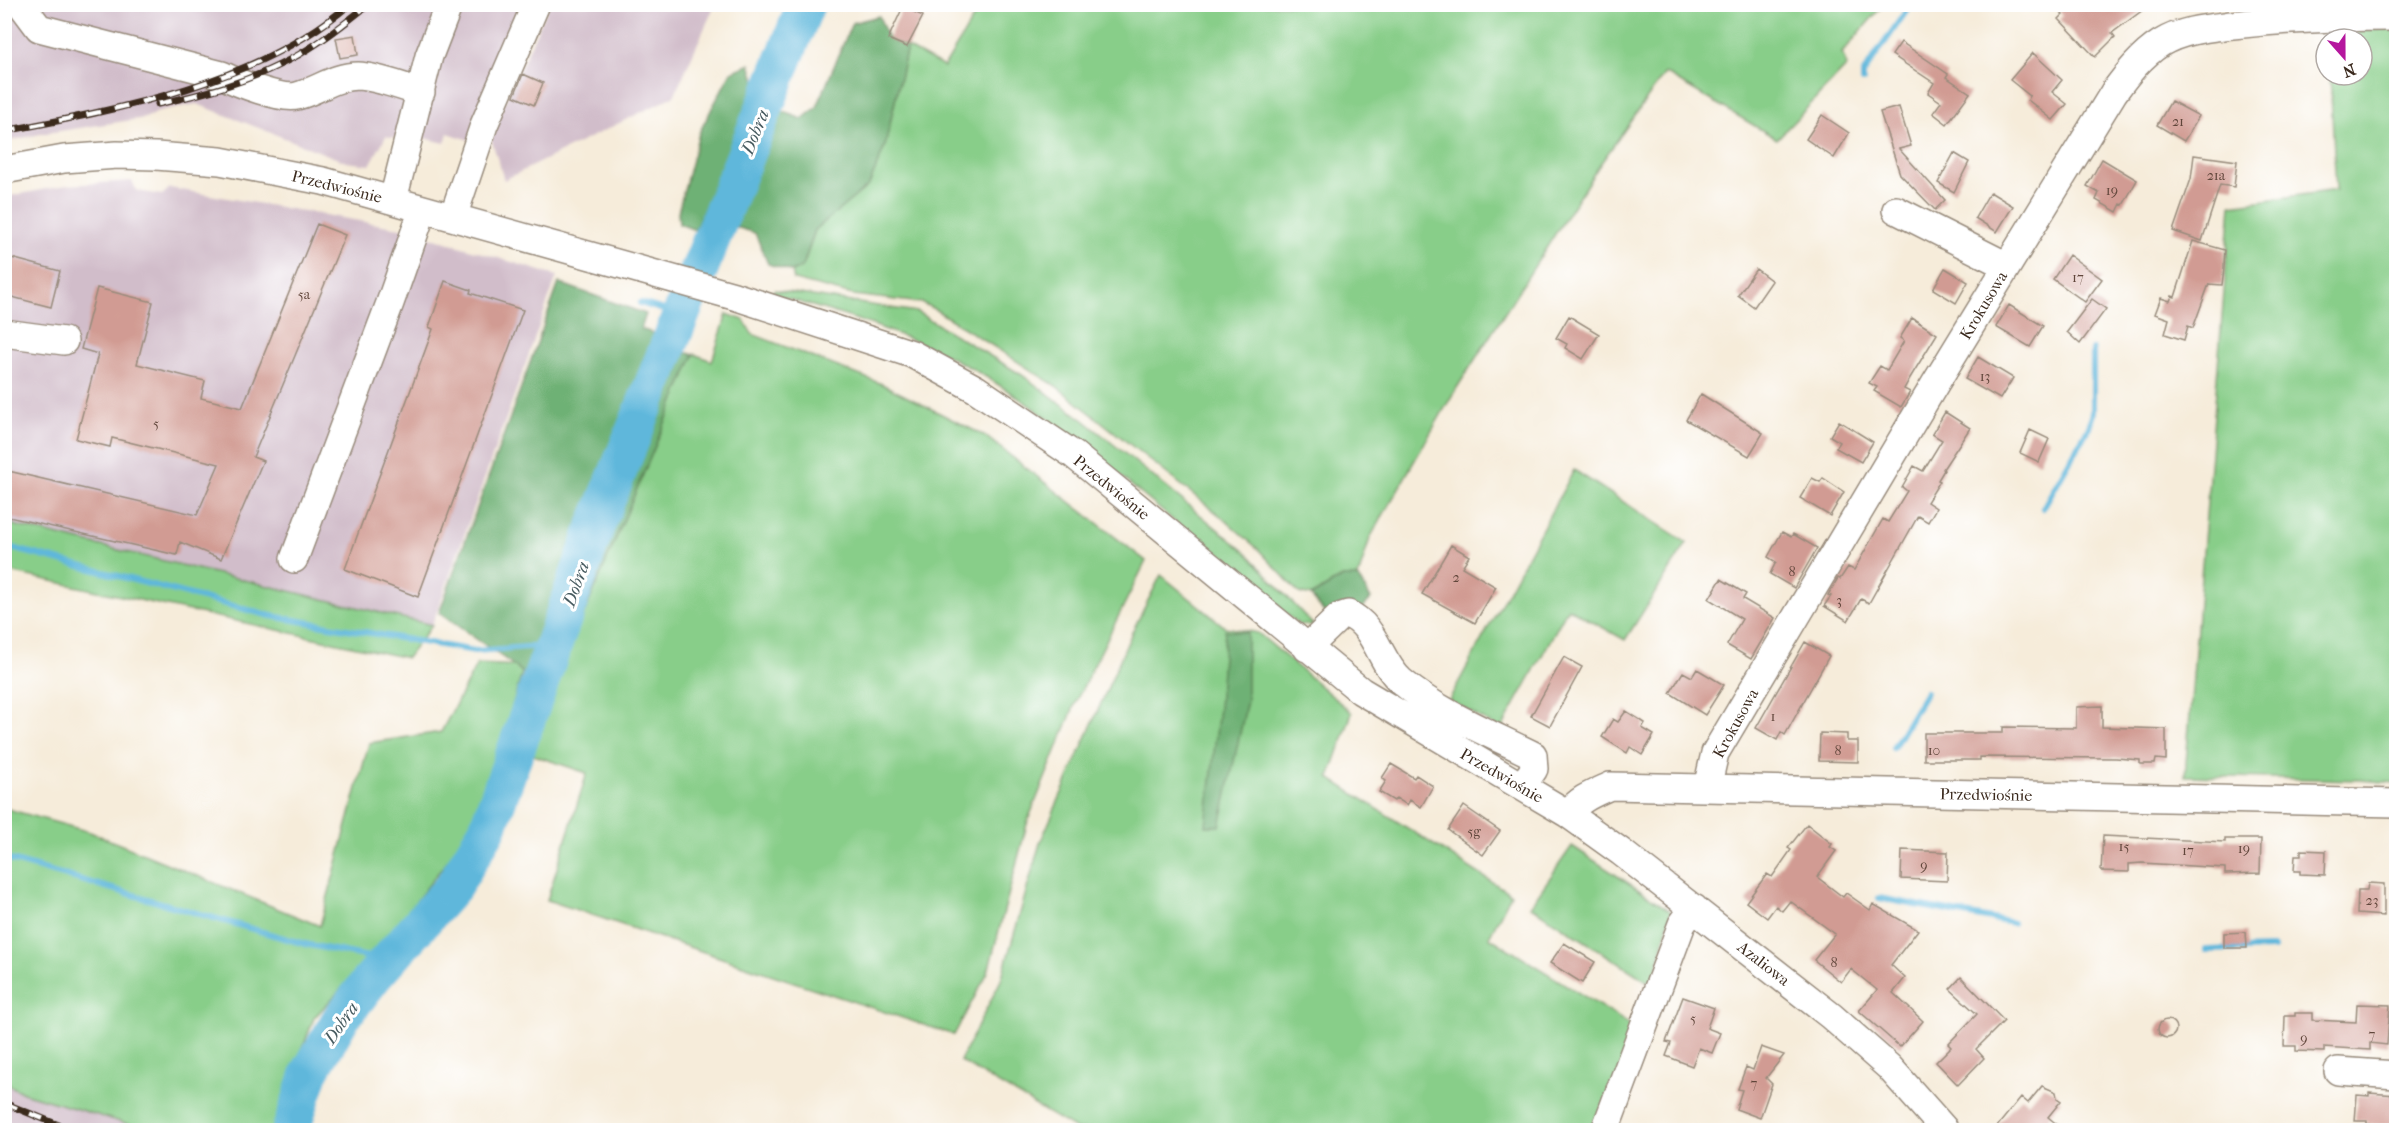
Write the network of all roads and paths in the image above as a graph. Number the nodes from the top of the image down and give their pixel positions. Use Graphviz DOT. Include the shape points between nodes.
graph roads {
  1 [pos="21,4"];
  2 [pos="449,4"];
  3 [pos="538,8"];
  4 [pos="2397,17"];
  5 [pos="421,92"];
  6 [pos="4,170"];
  7 [pos="393,200"];
  8 [pos="423,209"];
  9 [pos="1896,210"];
  10 [pos="453,217"];
  11 [pos="2007,266"];
  12 [pos="4,333"];
  13 [pos="64,341"];
  14 [pos="294,559"];
  15 [pos="1307,648"];
  16 [pos="1521,786"];
  17 [pos="1707,788"];
  18 [pos="2397,803"];
  19 [pos="1568,814"];
  20 [pos="1694,908"];
  21 [pos="2338,1071"];
  22 [pos="2397,1075"];
  23 [pos="1605,1131"];
  24 [pos="1945,1131"];
  1 -- 5 [label="street" via="39,28 222,75 282,95 296,97 339,78 360,76"];
  2 -- 5 [label="street" via="429,56"];
  3 -- 10 [label="street" via="484,125 484,156"];
  4 -- 11 [label="street, Krokusowa" via="2249,23 2200,29 2162,42 2131,69 2114,92"];
  5 -- 7 [label="street"];
  6 -- 7 [label="street, Przedwiośnie" via="64,159 117,155 188,157 323,181"];
  7 -- 8 [label="street, Przedwiośnie"];
  8 -- 10 [label="street, Przedwiośnie"];
  8 -- 14 [label="street"];
  9 -- 11 [label="street"];
  10 -- 15 [label="street, Przedwiośnie" via="734,296 912,354 976,389 1074,455"];
  11 -- 17 [label="street, Krokusowa" via="1715,753"];
  12 -- 13 [label="street"];
  15 -- 16 [label="street, Przedwiośnie" via="1361,691"];
  15 -- 16 [label="street" via="1339,617 1348,614 1357,618 1367,628 1388,668 1400,680 1457,717 1533,755 1533,769"];
  16 -- 19 [label="street, Przedwiośnie"];
  17 -- 18 [label="street, Przedwiośnie"];
  17 -- 19 [label="street, Przedwiośnie" via="1610,786 1590,795"];
  19 -- 20 [label="street, Azaliowa"];
  20 -- 23 [label="street" via="1682,924"];
  20 -- 24 [label="street, Azaliowa" via="1889,1067"];
  21 -- 22 [label="street"];
}
